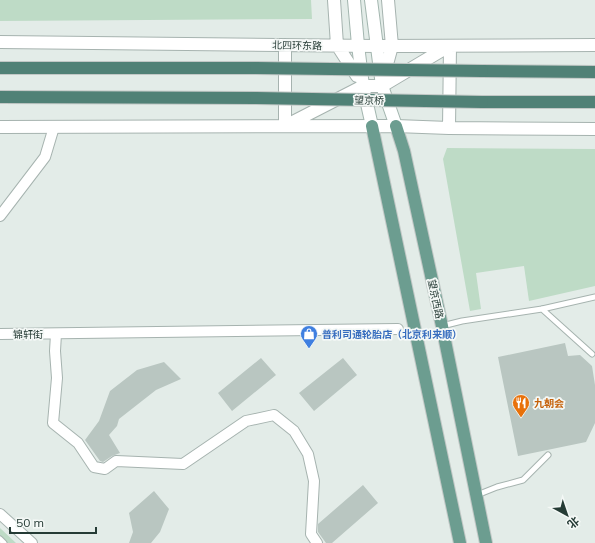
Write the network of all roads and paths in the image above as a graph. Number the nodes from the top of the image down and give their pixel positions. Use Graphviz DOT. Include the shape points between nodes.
graph roads {
  1 [pos="334,0"];
  2 [pos="354,0"];
  3 [pos="371,0"];
  4 [pos="388,0"];
  5 [pos="0,42"];
  6 [pos="285,45"];
  7 [pos="337,45"];
  8 [pos="358,46"];
  9 [pos="376,46"];
  10 [pos="392,46"];
  11 [pos="450,46"];
  12 [pos="595,46"];
  13 [pos="0,68"];
  14 [pos="595,72"];
  15 [pos="363,86"];
  16 [pos="382,86"];
  17 [pos="0,98"];
  18 [pos="595,102"];
  19 [pos="285,126"];
  20 [pos="372,126"];
  21 [pos="396,126"];
  22 [pos="54,127"];
  23 [pos="1,128"];
  24 [pos="449,128"];
  25 [pos="595,129"];
  26 [pos="0,216"];
  27 [pos="595,297"];
  28 [pos="542,308"];
  29 [pos="442,326"];
  30 [pos="398,329"];
  31 [pos="0,334"];
  32 [pos="56,334"];
  33 [pos="592,354"];
  34 [pos="548,455"];
  35 [pos="477,496"];
  36 [pos="0,514"];
  37 [pos="0,539"];
  38 [pos="4,543"];
  39 [pos="32,543"];
  40 [pos="317,543"];
  41 [pos="460,543"];
  42 [pos="486,543"];
  1 -- 7 [label="street"];
  2 -- 8 [label="street"];
  3 -- 9 [label="street"];
  4 -- 10 [label="street"];
  5 -- 6 [label="street, 北四环东路"];
  6 -- 7 [label="street, 北四环东路"];
  6 -- 19 [label="street"];
  7 -- 8 [label="street, 北四环东路"];
  7 -- 15 [label="street"];
  8 -- 9 [label="street, 北四环东路"];
  8 -- 15 [label="street"];
  9 -- 10 [label="street, 北四环东路"];
  9 -- 16 [label="street"];
  10 -- 11 [label="street, 北四环东路"];
  10 -- 16 [label="street"];
  11 -- 12 [label="street, 北四环东路"];
  11 -- 16 [label="street"];
  11 -- 24 [label="street"];
  13 -- 14 [label="highway, bridge"];
  15 -- 16 [label="street"];
  15 -- 19 [label="street"];
  15 -- 20 [label="street"];
  16 -- 21 [label="street"];
  17 -- 18 [label="highway, 望京桥, bridge"];
  19 -- 20 [label="street"];
  19 -- 22 [label="street"];
  20 -- 21 [label="street"];
  20 -- 41 [label="main road"];
  21 -- 24 [label="street"];
  21 -- 29 [label="main road, 望京西路" via="404,151"];
  22 -- 23 [label="street"];
  22 -- 26 [label="street" via="46,157"];
  24 -- 25 [label="street"];
  27 -- 28 [label="lane"];
  28 -- 29 [label="lane"];
  28 -- 33 [label="lane"];
  29 -- 35 [label="main road, 望京西路"];
  30 -- 32 [label="street, 锦轩街"];
  31 -- 32 [label="street, 锦轩街"];
  32 -- 40 [label="street" via="57,378 53,423 78,443 94,467 105,468 116,461 183,464 246,421 274,415 294,431 308,454 314,481 311,534"];
  34 -- 35 [label="lane" via="523,480 496,486"];
  35 -- 42 [label="main road, 望京西路"];
  36 -- 39 [label="street"];
  37 -- 38 [label="lane"];
}
